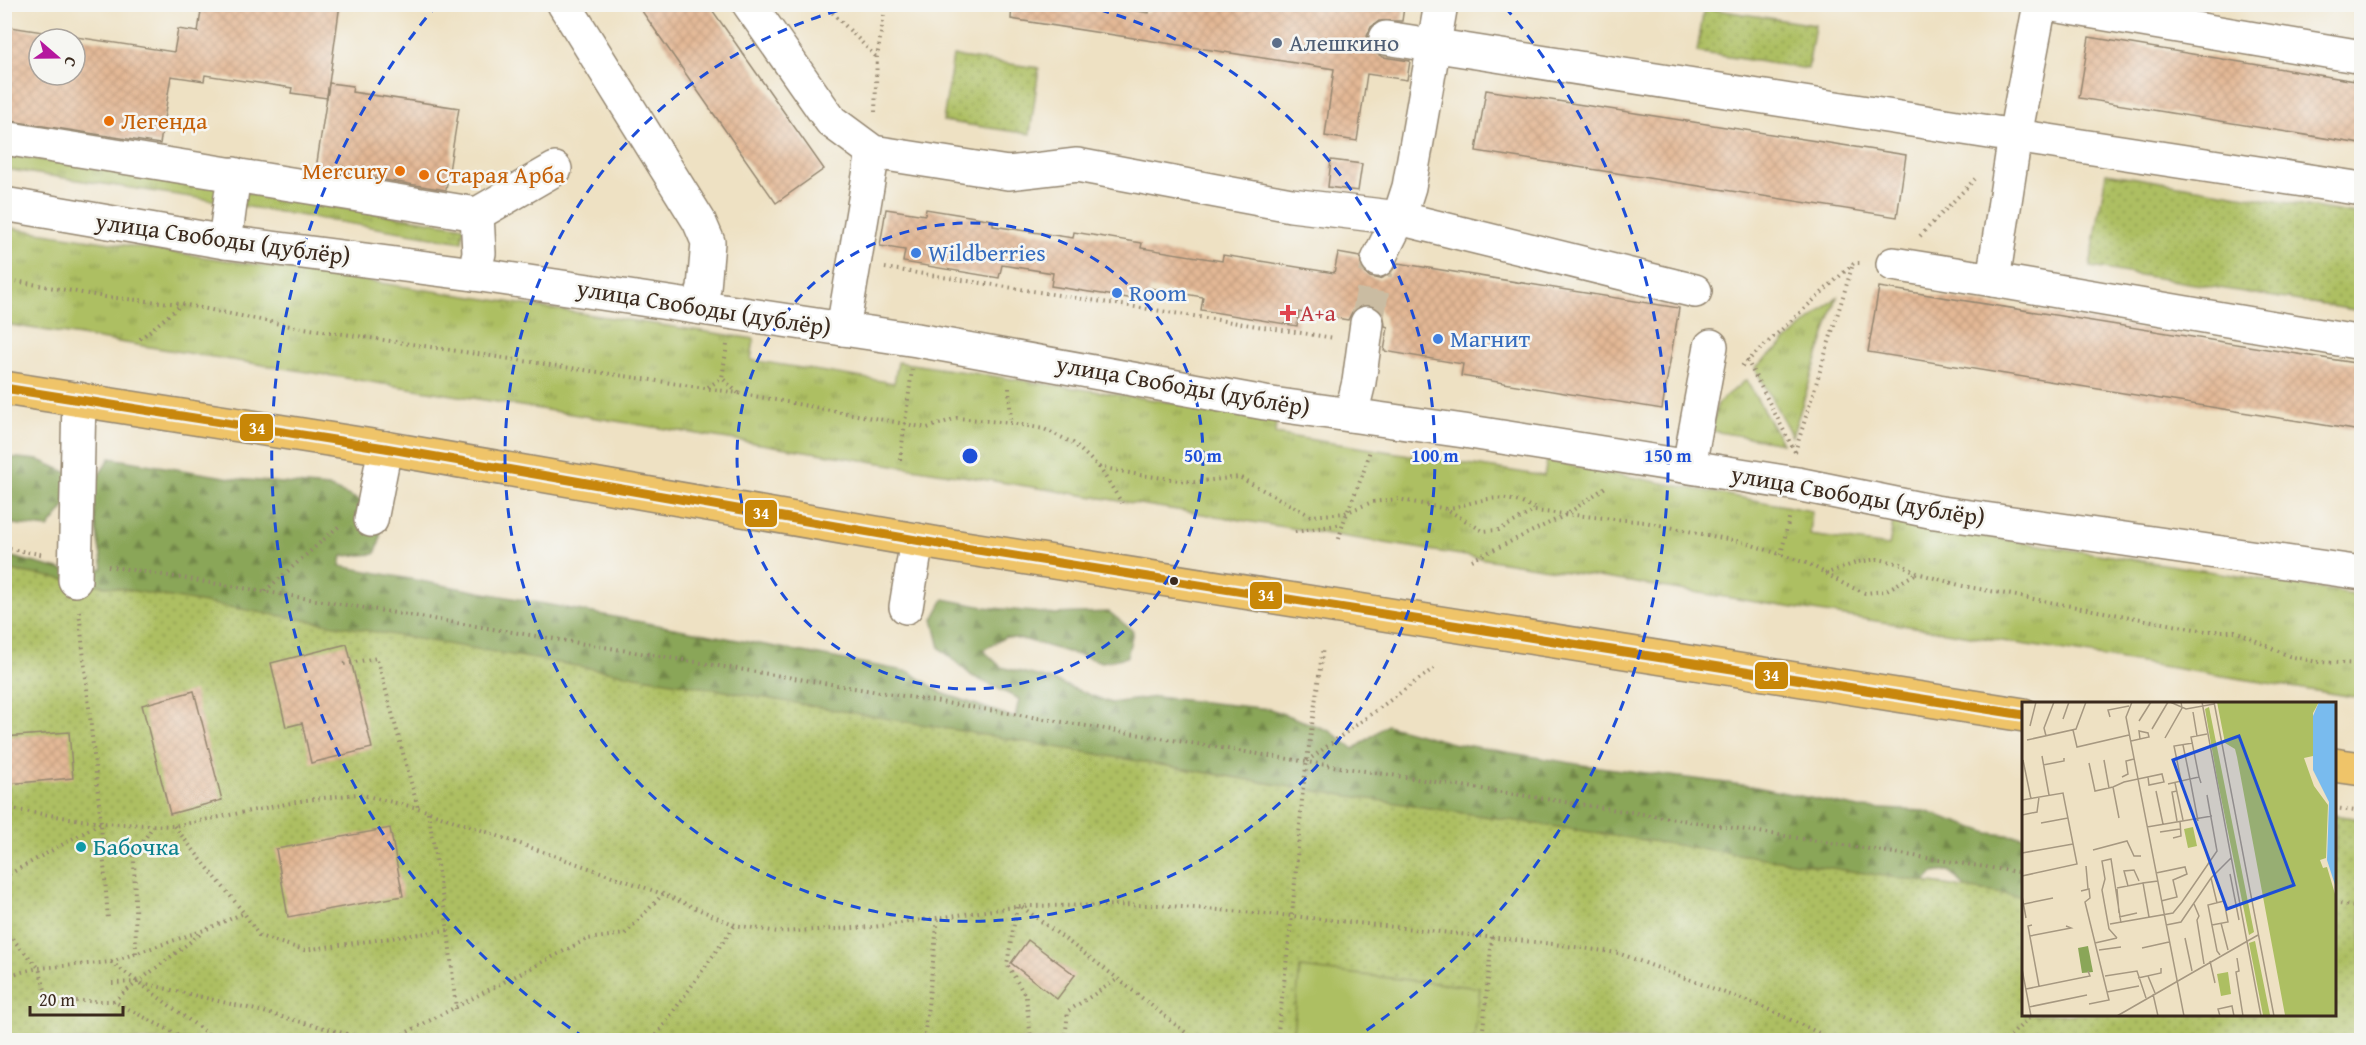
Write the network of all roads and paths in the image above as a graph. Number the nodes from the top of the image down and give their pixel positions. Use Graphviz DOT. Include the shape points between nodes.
graph roads {
  1 [pos="564,4"];
  2 [pos="749,4"];
  3 [pos="824,4"];
  4 [pos="886,4"];
  5 [pos="1441,4"];
  6 [pos="2040,4"];
  7 [pos="2047,4"];
  8 [pos="1386,38"];
  9 [pos="1434,46"];
  10 [pos="877,57"];
  11 [pos="2361,57"];
  12 [pos="2015,136"];
  13 [pos="4,138"];
  14 [pos="873,152"];
  15 [pos="555,169"];
  16 [pos="234,174"];
  17 [pos="2361,189"];
  18 [pos="4,204"];
  19 [pos="477,214"];
  20 [pos="1399,218"];
  21 [pos="225,242"];
  22 [pos="1378,260"];
  23 [pos="855,263"];
  24 [pos="1854,263"];
  25 [pos="1893,264"];
  26 [pos="474,274"];
  27 [pos="4,279"];
  28 [pos="1993,280"];
  29 [pos="1695,291"];
  30 [pos="182,304"];
  31 [pos="698,307"];
  32 [pos="843,329"];
  33 [pos="1366,333"];
  34 [pos="140,339"];
  35 [pos="917,340"];
  36 [pos="2361,343"];
  37 [pos="1726,349"];
  38 [pos="1747,361"];
  39 [pos="1740,368"];
  40 [pos="722,378"];
  41 [pos="4,388"];
  42 [pos="706,388"];
  43 [pos="79,399"];
  44 [pos="1351,415"];
  45 [pos="903,424"];
  46 [pos="385,448"];
  47 [pos="1370,449"];
  48 [pos="900,460"];
  49 [pos="1645,460"];
  50 [pos="1099,466"];
  51 [pos="1689,466"];
  52 [pos="1122,503"];
  53 [pos="374,507"];
  54 [pos="1446,509"];
  55 [pos="1542,512"];
  56 [pos="1345,513"];
  57 [pos="1790,513"];
  58 [pos="1566,515"];
  59 [pos="1342,524"];
  60 [pos="1295,532"];
  61 [pos="1339,539"];
  62 [pos="917,540"];
  63 [pos="4,548"];
  64 [pos="1781,555"];
  65 [pos="1472,560"];
  66 [pos="75,570"];
  67 [pos="1917,573"];
  68 [pos="2361,573"];
  69 [pos="1824,574"];
  70 [pos="265,591"];
  71 [pos="906,607"];
  72 [pos="1323,647"];
  73 [pos="2361,663"];
  74 [pos="344,664"];
  75 [pos="1437,666"];
  76 [pos="2022,715"];
  77 [pos="1307,762"];
  78 [pos="2336,765"];
  79 [pos="2361,769"];
  80 [pos="4,808"];
  81 [pos="418,808"];
  82 [pos="2336,808"];
  83 [pos="428,812"];
  84 [pos="2361,813"];
  85 [pos="101,822"];
  86 [pos="153,826"];
  87 [pos="174,826"];
  88 [pos="2022,873"];
  89 [pos="4,877"];
  90 [pos="663,894"];
  91 [pos="2336,903"];
  92 [pos="1019,906"];
  93 [pos="2361,908"];
  94 [pos="244,913"];
  95 [pos="1292,916"];
  96 [pos="938,918"];
  97 [pos="108,920"];
  98 [pos="735,925"];
  99 [pos="207,929"];
  100 [pos="4,930"];
  101 [pos="448,930"];
  102 [pos="1492,937"];
  103 [pos="136,953"];
  104 [pos="111,962"];
  105 [pos="39,968"];
  106 [pos="4,976"];
  107 [pos="1118,979"];
  108 [pos="112,982"];
  109 [pos="138,982"];
  110 [pos="113,1001"];
  111 [pos="456,1009"];
  112 [pos="2032,1015"];
  113 [pos="188,1041"];
  114 [pos="216,1041"];
  115 [pos="370,1041"];
  116 [pos="392,1041"];
  117 [pos="653,1041"];
  118 [pos="924,1041"];
  119 [pos="1048,1041"];
  120 [pos="1065,1041"];
  121 [pos="1195,1041"];
  122 [pos="1277,1041"];
  123 [pos="1482,1041"];
  124 [pos="1834,1041"];
  125 [pos="2006,1041"];
  1 -- 31 [label="street" via="699,221 708,242 704,288"];
  2 -- 14 [label="street" via="831,121"];
  3 -- 10 [label="path"];
  4 -- 10 [label="path"];
  5 -- 9 [label="street"];
  6 -- 12 [label="street"];
  7 -- 11 [label="street"];
  8 -- 9 [label="street"];
  9 -- 12 [label="street"];
  9 -- 20 [label="street" via="1413,165"];
  10 -- 14 [label="path"];
  12 -- 17 [label="street"];
  12 -- 25 [label="path"];
  12 -- 28 [label="street"];
  13 -- 16 [label="street"];
  14 -- 20 [label="street" via="1008,173 1077,165 1291,205"];
  14 -- 23 [label="street"];
  15 -- 19 [label="street"];
  16 -- 19 [label="street"];
  16 -- 21 [label="street"];
  18 -- 21 [label="street, улица Свободы (дублёр)"];
  19 -- 26 [label="street" via="479,253"];
  20 -- 22 [label="street"];
  20 -- 29 [label="street"];
  21 -- 26 [label="street, улица Свободы (дублёр)"];
  23 -- 32 [label="street"];
  23 -- 33 [label="path"];
  24 -- 25 [label="path"];
  24 -- 38 [label="path"];
  24 -- 38 [label="path" via="1795,452"];
  25 -- 28 [label="street"];
  26 -- 31 [label="street, улица Свободы (дублёр)"];
  27 -- 30 [label="path" via="105,297"];
  28 -- 36 [label="street"];
  30 -- 34 [label="path"];
  30 -- 42 [label="path" via="302,328"];
  31 -- 32 [label="street, улица Свободы (дублёр)"];
  32 -- 35 [label="street, улица Свободы (дублёр)"];
  33 -- 44 [label="street"];
  35 -- 44 [label="street, улица Свободы (дублёр)"];
  35 -- 45 [label="path"];
  37 -- 38 [label="path"];
  37 -- 51 [label="street"];
  38 -- 39 [label="path"];
  40 -- 42 [label="path"];
  41 -- 43 [label="main road"];
  42 -- 45 [label="path"];
  43 -- 46 [label="main road"];
  43 -- 66 [label="street"];
  44 -- 49 [label="street, улица Свободы (дублёр)"];
  45 -- 48 [label="path"];
  45 -- 50 [label="path" via="927,428 957,418 1044,429 1073,443"];
  46 -- 53 [label="street"];
  46 -- 62 [label="main road"];
  47 -- 56 [label="path"];
  49 -- 51 [label="street, улица Свободы (дублёр)"];
  49 -- 58 [label="path"];
  50 -- 52 [label="path"];
  50 -- 56 [label="path" via="1194,482 1239,477 1311,516"];
  51 -- 68 [label="street, улица Свободы (дублёр)" via="1935,512"];
  53 -- 70 [label="path"];
  54 -- 55 [label="path" via="1490,497 1518,500"];
  54 -- 55 [label="path" via="1483,531 1499,530 1534,511"];
  54 -- 56 [label="path" via="1398,499 1372,502"];
  55 -- 58 [label="path"];
  56 -- 59 [label="path"];
  57 -- 64 [label="path"];
  58 -- 64 [label="path" via="1646,522 1746,543"];
  58 -- 65 [label="path"];
  59 -- 60 [label="path"];
  59 -- 61 [label="path"];
  62 -- 71 [label="street"];
  62 -- 76 [label="main road"];
  63 -- 66 [label="path"];
  64 -- 69 [label="path" via="1809,564"];
  66 -- 70 [label="path"];
  66 -- 85 [label="path"];
  67 -- 69 [label="path" via="1902,564 1878,559"];
  67 -- 69 [label="path" via="1885,591 1865,593"];
  67 -- 73 [label="path" via="1963,586 2206,631 2235,631 2289,656 2317,662"];
  70 -- 77 [label="path"];
  72 -- 77 [label="path"];
  74 -- 81 [label="path" via="377,658"];
  75 -- 77 [label="path"];
  77 -- 88 [label="path"];
  77 -- 95 [label="path"];
  78 -- 79 [label="main road"];
  80 -- 85 [label="path"];
  81 -- 83 [label="path"];
  81 -- 87 [label="path" via="358,794"];
  82 -- 84 [label="path"];
  83 -- 90 [label="path"];
  83 -- 101 [label="path"];
  85 -- 86 [label="path"];
  85 -- 89 [label="path"];
  85 -- 97 [label="path"];
  86 -- 87 [label="path"];
  86 -- 103 [label="path" via="134,856"];
  87 -- 94 [label="path"];
  90 -- 98 [label="path"];
  90 -- 111 [label="path" via="625,934 587,939"];
  91 -- 93 [label="path"];
  92 -- 95 [label="path" via="1158,905"];
  92 -- 96 [label="path"];
  92 -- 107 [label="path"];
  92 -- 119 [label="path" via="1007,964 1026,997 1031,1039"];
  94 -- 99 [label="path"];
  94 -- 101 [label="path" via="260,936 304,950"];
  95 -- 102 [label="path"];
  95 -- 122 [label="path"];
  96 -- 98 [label="path" via="873,927 778,932"];
  96 -- 118 [label="path"];
  98 -- 117 [label="path"];
  99 -- 103 [label="path"];
  99 -- 109 [label="path"];
  100 -- 105 [label="path"];
  101 -- 111 [label="path"];
  102 -- 123 [label="path"];
  102 -- 124 [label="path" via="1618,953 1763,1007"];
  103 -- 104 [label="path"];
  104 -- 105 [label="path"];
  104 -- 109 [label="path"];
  105 -- 106 [label="path"];
  105 -- 110 [label="path" via="48,1001"];
  107 -- 120 [label="path" via="1068,1011"];
  107 -- 121 [label="path"];
  108 -- 109 [label="path"];
  109 -- 110 [label="path"];
  109 -- 114 [label="path"];
  109 -- 115 [label="path"];
  110 -- 113 [label="path"];
  111 -- 116 [label="path"];
  112 -- 125 [label="path"];
}
